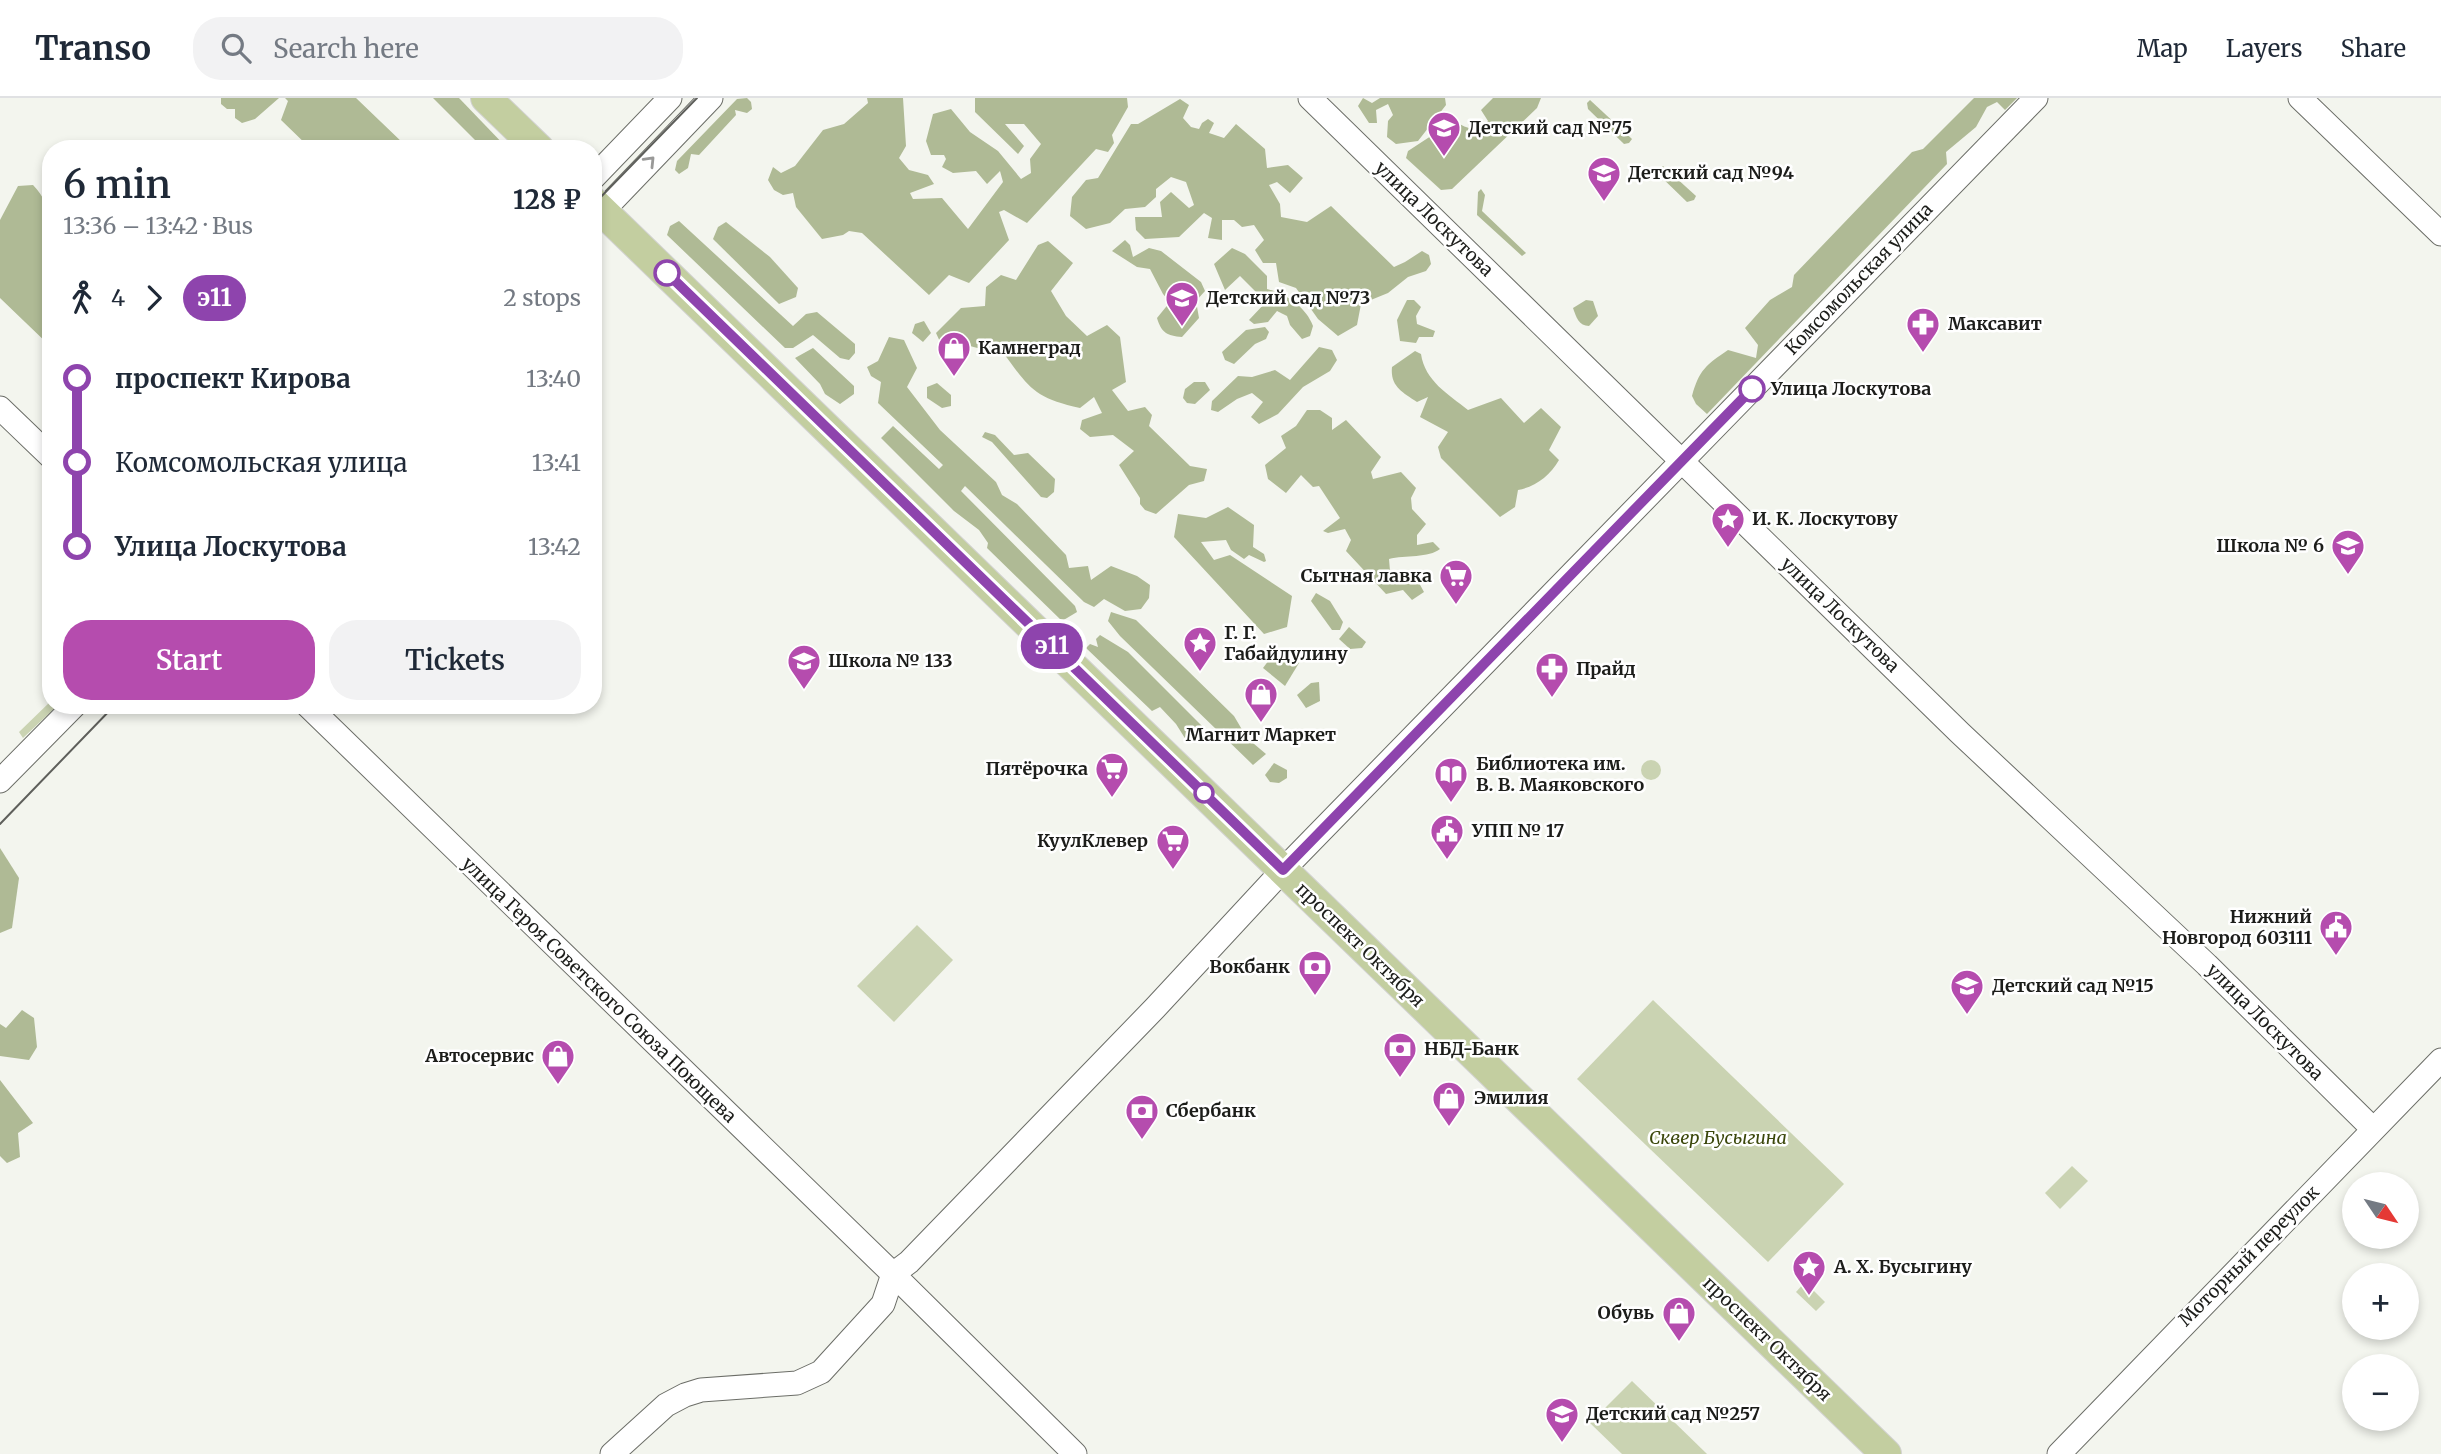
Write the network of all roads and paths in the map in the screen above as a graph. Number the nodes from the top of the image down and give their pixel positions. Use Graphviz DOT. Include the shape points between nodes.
graph roads {
  1 [pos="486,98"];
  2 [pos="670,98"];
  3 [pos="711,98"];
  4 [pos="1310,98"];
  5 [pos="2036,98"];
  6 [pos="2300,98"];
  7 [pos="530,140"];
  8 [pos="602,169"];
  9 [pos="602,205"];
  10 [pos="602,217"];
  11 [pos="2441,234"];
  12 [pos="0,408"];
  13 [pos="42,448"];
  14 [pos="1682,461"];
  15 [pos="66,714"];
  16 [pos="315,714"];
  17 [pos="0,781"];
  18 [pos="1283,870"];
  19 [pos="2441,1060"];
  20 [pos="2374,1129"];
  21 [pos="893,1274"];
  22 [pos="612,1454"];
  23 [pos="1075,1454"];
  24 [pos="1886,1454"];
  25 [pos="2059,1454"];
  1 -- 7 [label="main road"];
  2 -- 8 [label="street"];
  9 -- 3 [label="street, one-way"];
  4 -- 14 [label="street, улица Лоскутова"];
  5 -- 14 [label="street, Комсомольская улица"];
  6 -- 11 [label="street"];
  10 -- 18 [label="main road, проспект Октября"];
  12 -- 13 [label="street"];
  14 -- 18 [label="street, Комсомольская улица"];
  14 -- 20 [label="street, улица Лоскутова"];
  15 -- 17 [label="street"];
  16 -- 21 [label="street, улица Героя Советского Союза Поющева"];
  18 -- 21 [label="street, Комсомольская улица" via="1155,1008"];
  18 -- 24 [label="main road, проспект Октября"];
  19 -- 20 [label="street, Моторный переулок"];
  20 -- 25 [label="street, Моторный переулок"];
  21 -- 22 [label="street" via="883,1304 821,1372 797,1384 685,1395 666,1405"];
  21 -- 23 [label="street, улица Героя Советского Союза Поющева"];
}
